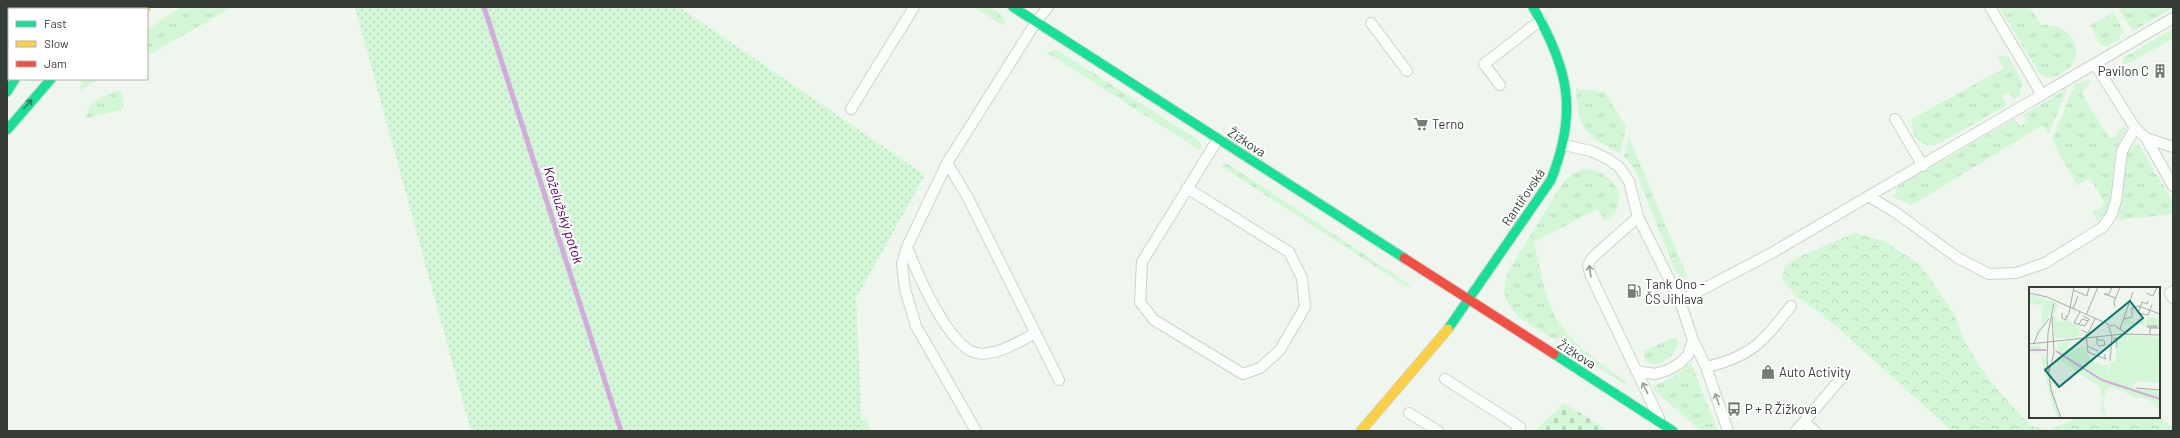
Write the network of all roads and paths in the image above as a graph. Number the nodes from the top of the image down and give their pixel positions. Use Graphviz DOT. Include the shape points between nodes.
graph roads {
  1 [pos="914,7"];
  2 [pos="1013,7"];
  3 [pos="1048,7"];
  4 [pos="1533,7"];
  5 [pos="1990,7"];
  6 [pos="2173,18"];
  7 [pos="1541,20"];
  8 [pos="1036,22"];
  9 [pos="1371,23"];
  10 [pos="2095,64"];
  11 [pos="1408,71"];
  12 [pos="14,80"];
  13 [pos="50,80"];
  14 [pos="1500,85"];
  15 [pos="7,92"];
  16 [pos="2042,95"];
  17 [pos="851,109"];
  18 [pos="1895,119"];
  19 [pos="2135,128"];
  20 [pos="7,130"];
  21 [pos="2146,138"];
  22 [pos="1218,139"];
  23 [pos="1564,144"];
  24 [pos="2173,147"];
  25 [pos="947,163"];
  26 [pos="1923,166"];
  27 [pos="2173,186"];
  28 [pos="1187,188"];
  29 [pos="1870,197"];
  30 [pos="1638,217"];
  31 [pos="906,247"];
  32 [pos="2173,291"];
  33 [pos="2173,298"];
  34 [pos="1467,300"];
  35 [pos="1680,301"];
  36 [pos="1791,306"];
  37 [pos="1034,334"];
  38 [pos="1693,340"];
  39 [pos="1706,367"];
  40 [pos="1636,371"];
  41 [pos="1844,376"];
  42 [pos="1445,379"];
  43 [pos="1059,380"];
  44 [pos="1409,413"];
  45 [pos="1804,422"];
  46 [pos="1662,423"];
  47 [pos="976,431"];
  48 [pos="1361,431"];
  49 [pos="1438,431"];
  50 [pos="1516,431"];
  51 [pos="1673,431"];
  52 [pos="1728,431"];
  53 [pos="1796,431"];
  54 [pos="1816,431"];
  1 -- 17 [label="lane"];
  2 -- 8 [label="main road, Žižkova"];
  3 -- 8 [label="lane"];
  4 -- 7 [label="main road, Rantířovská"];
  5 -- 16 [label="lane"];
  6 -- 10 [label="lane"];
  7 -- 14 [label="lane" via="1484,64"];
  7 -- 23 [label="main road, Rantířovská" via="1555,45 1566,83 1568,101"];
  8 -- 22 [label="main road, Žižkova"];
  8 -- 25 [label="lane"];
  9 -- 11 [label="lane"];
  10 -- 16 [label="lane"];
  10 -- 19 [label="lane"];
  12 -- 15 [label="main road"];
  20 -- 13 [label="main road, one-way"];
  16 -- 26 [label="lane"];
  18 -- 26 [label="lane"];
  19 -- 21 [label="lane"];
  19 -- 29 [label="lane" via="2122,151 2116,200 2111,216 2103,228 2045,263 2016,273 1989,274 1958,258 1896,212"];
  21 -- 24 [label="lane"];
  21 -- 27 [label="lane"];
  22 -- 28 [label="lane"];
  22 -- 34 [label="main road, Žižkova"];
  23 -- 30 [label="lane" via="1591,151 1618,167 1629,181"];
  23 -- 34 [label="main road, Rantířovská" via="1551,180"];
  25 -- 31 [label="lane"];
  25 -- 37 [label="lane" via="968,198"];
  26 -- 29 [label="lane"];
  28 -- 28 [label="lane" via="1142,262 1140,302 1154,320 1243,374 1260,368 1280,350 1305,307 1302,278 1289,252"];
  29 -- 35 [label="lane"];
  30 -- 35 [label="lane"];
  40 -- 30 [label="lane, one-way" via="1588,265 1593,257"];
  31 -- 37 [label="lane" via="951,333 963,346 977,353 995,351"];
  31 -- 47 [label="lane" via="902,264 905,289 916,326"];
  32 -- 33 [label="lane" via="2170,293"];
  34 -- 46 [label="main road, Žižkova"];
  34 -- 48 [label="main road" via="1444,337"];
  35 -- 38 [label="lane"];
  36 -- 39 [label="lane" via="1758,346 1725,363"];
  37 -- 43 [label="lane"];
  38 -- 39 [label="lane"];
  38 -- 40 [label="lane" via="1688,355 1668,370 1655,374"];
  52 -- 39 [label="lane, one-way"];
  46 -- 40 [label="lane, one-way"];
  41 -- 45 [label="lane"];
  42 -- 50 [label="lane" via="1520,427"];
  44 -- 49 [label="lane"];
  45 -- 53 [label="lane"];
  45 -- 54 [label="lane"];
  46 -- 51 [label="main road, Žižkova"];
}
